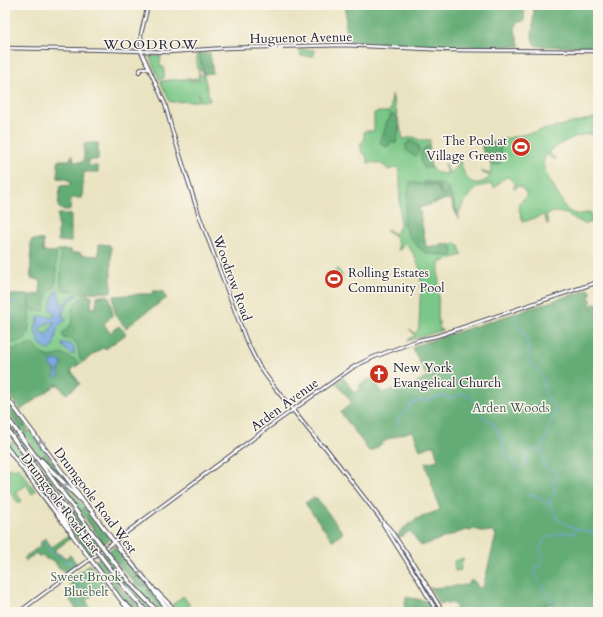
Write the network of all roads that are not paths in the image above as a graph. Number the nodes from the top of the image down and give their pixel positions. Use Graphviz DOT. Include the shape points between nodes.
graph roads {
  1 [pos="148,5"];
  2 [pos="5,48"];
  3 [pos="598,50"];
  4 [pos="141,51"];
  5 [pos="150,70"];
  6 [pos="139,72"];
  7 [pos="598,282"];
  8 [pos="5,395"];
  9 [pos="292,410"];
  10 [pos="5,415"];
  11 [pos="5,427"];
  12 [pos="16,442"];
  13 [pos="5,445"];
  14 [pos="35,456"];
  15 [pos="94,513"];
  16 [pos="383,522"];
  17 [pos="72,534"];
  18 [pos="114,541"];
  19 [pos="90,559"];
  20 [pos="151,586"];
  21 [pos="122,602"];
  22 [pos="19,612"];
  23 [pos="130,612"];
  24 [pos="134,612"];
  25 [pos="148,612"];
  26 [pos="158,612"];
  27 [pos="171,612"];
  28 [pos="177,612"];
  29 [pos="437,612"];
  30 [pos="443,612"];
  1 -- 4 [label="street, Woodrow Road" via="141,34"];
  2 -- 4 [label="street, Huguenot Avenue"];
  3 -- 4 [label="street, Huguenot Avenue" via="450,50 343,45"];
  4 -- 5 [label="street, Woodrow Road"];
  5 -- 6 [label="street" via="144,68"];
  5 -- 9 [label="street, Woodrow Road" via="165,104 201,221 246,340 259,366"];
  7 -- 9 [label="street, Arden Avenue" via="374,357 355,366"];
  15 -- 8 [label="main road, Drumgoole Road West, one-way"];
  9 -- 16 [label="street, Woodrow Road" via="325,447"];
  9 -- 18 [label="street, Arden Avenue"];
  10 -- 14 [label="highway"];
  11 -- 12 [label="highway"];
  12 -- 17 [label="highway"];
  12 -- 25 [label="highway, bridge" via="126,589"];
  13 -- 17 [label="main road, Drumgoole Road East"];
  15 -- 14 [label="highway, one-way"];
  14 -- 26 [label="highway, bridge" via="133,586"];
  15 -- 18 [label="main road, Drumgoole Road West"];
  16 -- 29 [label="street, Woodrow Road"];
  16 -- 30 [label="street, Woodrow Road" via="411,560"];
  17 -- 19 [label="main road, Drumgoole Road East"];
  18 -- 19 [label="street, Arden Avenue"];
  20 -- 18 [label="main road, Drumgoole Road West, one-way"];
  19 -- 21 [label="main road, Drumgoole Road East"];
  19 -- 22 [label="street, Arden Avenue"];
  20 -- 27 [label="highway"];
  20 -- 28 [label="main road, Drumgoole Road West"];
  21 -- 23 [label="main road, Drumgoole Road East"];
  21 -- 24 [label="highway"];
}
